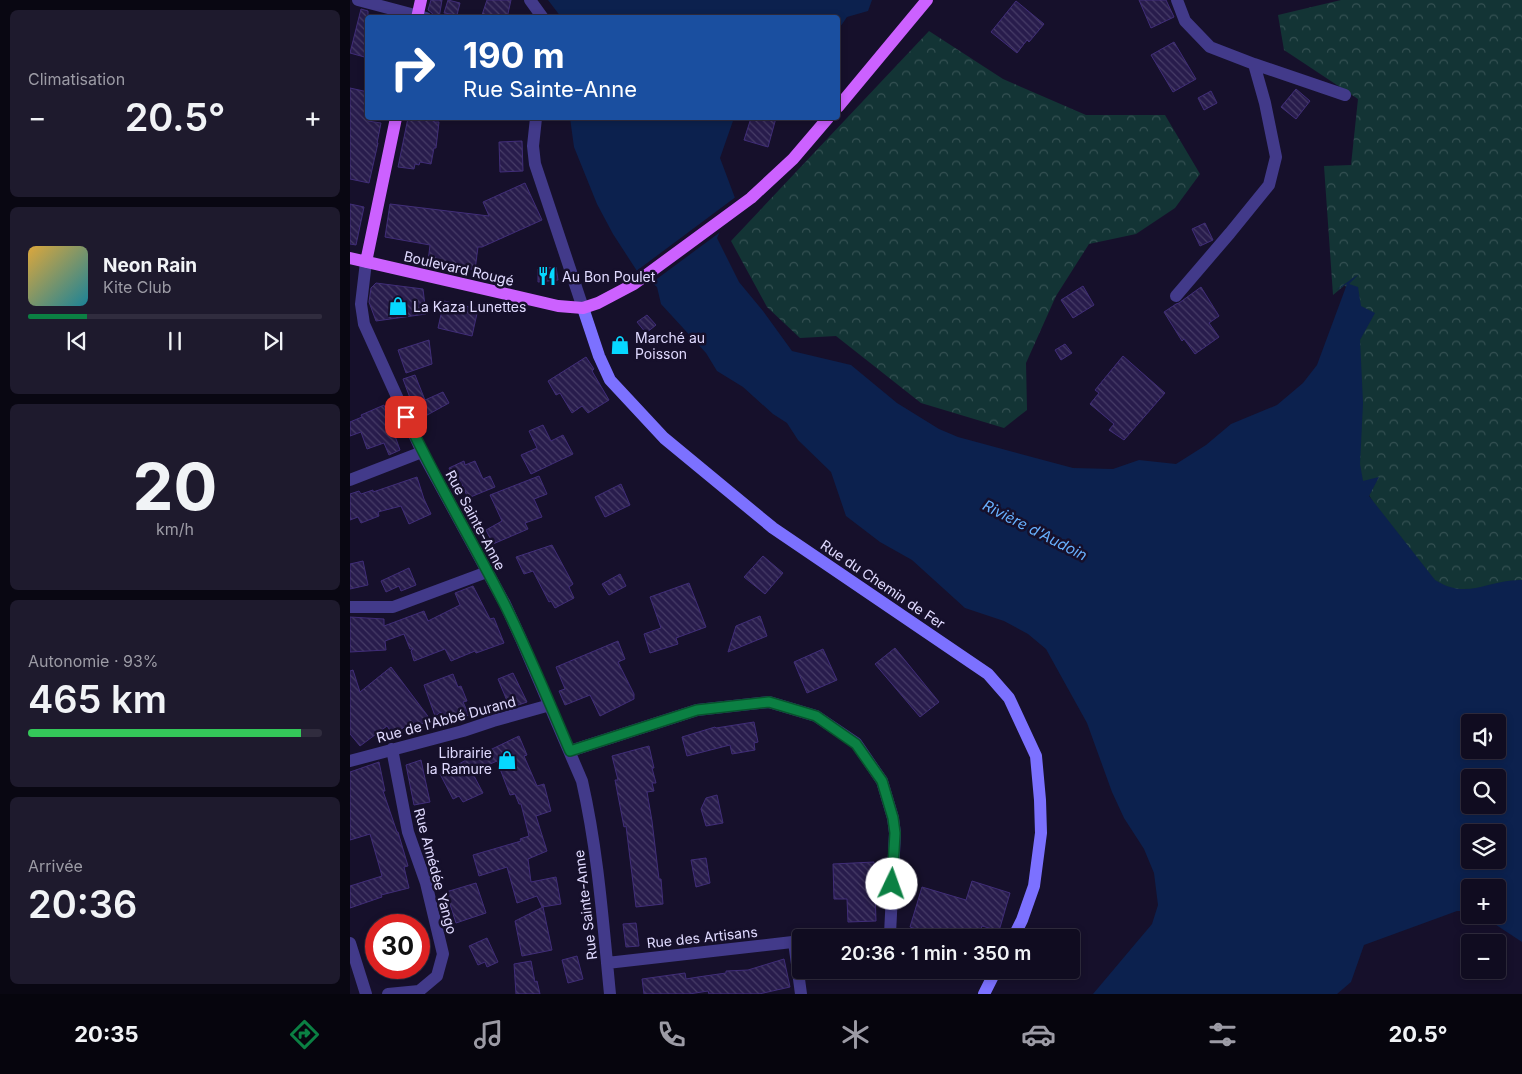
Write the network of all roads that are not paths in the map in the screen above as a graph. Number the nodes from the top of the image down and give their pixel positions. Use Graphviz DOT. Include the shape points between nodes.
graph roads {
  1 [pos="358,0"];
  2 [pos="421,0"];
  3 [pos="530,0"];
  4 [pos="926,0"];
  5 [pos="1177,0"];
  6 [pos="413,15"];
  7 [pos="420,15"];
  8 [pos="541,15"];
  9 [pos="1254,64"];
  10 [pos="1345,95"];
  11 [pos="840,104"];
  12 [pos="396,120"];
  13 [pos="536,120"];
  14 [pos="826,120"];
  15 [pos="350,258"];
  16 [pos="366,262"];
  17 [pos="1176,296"];
  18 [pos="355,304"];
  19 [pos="583,308"];
  20 [pos="422,452"];
  21 [pos="350,480"];
  22 [pos="488,572"];
  23 [pos="350,607"];
  24 [pos="550,705"];
  25 [pos="392,749"];
  26 [pos="570,751"];
  27 [pos="350,761"];
  28 [pos="890,929"];
  29 [pos="1018,929"];
  30 [pos="350,943"];
  31 [pos="792,943"];
  32 [pos="607,963"];
  33 [pos="800,979"];
  34 [pos="992,979"];
  35 [pos="366,994"];
  36 [pos="388,994"];
  37 [pos="610,994"];
  38 [pos="801,994"];
  39 [pos="984,994"];
  1 -- 6 [label="street"];
  2 -- 7 [label="main road"];
  3 -- 8 [label="street"];
  4 -- 11 [label="main road"];
  5 -- 9 [label="street" via="1185,21 1210,47"];
  9 -- 10 [label="street"];
  9 -- 17 [label="street" via="1276,157 1269,185"];
  12 -- 16 [label="main road, Rue Sainte-Anne"];
  13 -- 19 [label="street" via="533,146 536,164"];
  14 -- 19 [label="main road, Boulevard Rougé" via="793,159 751,198 634,284"];
  15 -- 16 [label="main road, Boulevard Rougé"];
  16 -- 18 [label="street, Rue Sainte-Anne"];
  16 -- 19 [label="main road, Boulevard Rougé" via="558,306"];
  18 -- 20 [label="street, Rue Sainte-Anne"];
  19 -- 29 [label="main road, Rue du Chemin de Fer" via="610,380 664,438 773,528 988,674 1009,698 1036,756 1040,800 1041,833 1034,886"];
  20 -- 21 [label="street"];
  20 -- 22 [label="street, Rue Sainte-Anne"];
  22 -- 23 [label="street" via="393,607"];
  22 -- 24 [label="street, Rue Sainte-Anne"];
  24 -- 25 [label="street, Rue de l'Abbé Durand"];
  24 -- 26 [label="street, Rue Sainte-Anne"];
  25 -- 27 [label="street, Rue de l'Abbé Durand"];
  25 -- 36 [label="street, Rue Amédée Yango" via="408,832 426,883 443,954 437,976 419,991"];
  26 -- 28 [label="street" via="697,710 769,702 816,716 856,744 882,781 895,833"];
  26 -- 32 [label="street, Rue Sainte-Anne" via="588,805"];
  30 -- 35 [label="street"];
  31 -- 32 [label="street, Rue des Artisans"];
  32 -- 37 [label="street, Rue Sainte-Anne"];
  33 -- 38 [label="street"];
  34 -- 39 [label="main road"];
}
